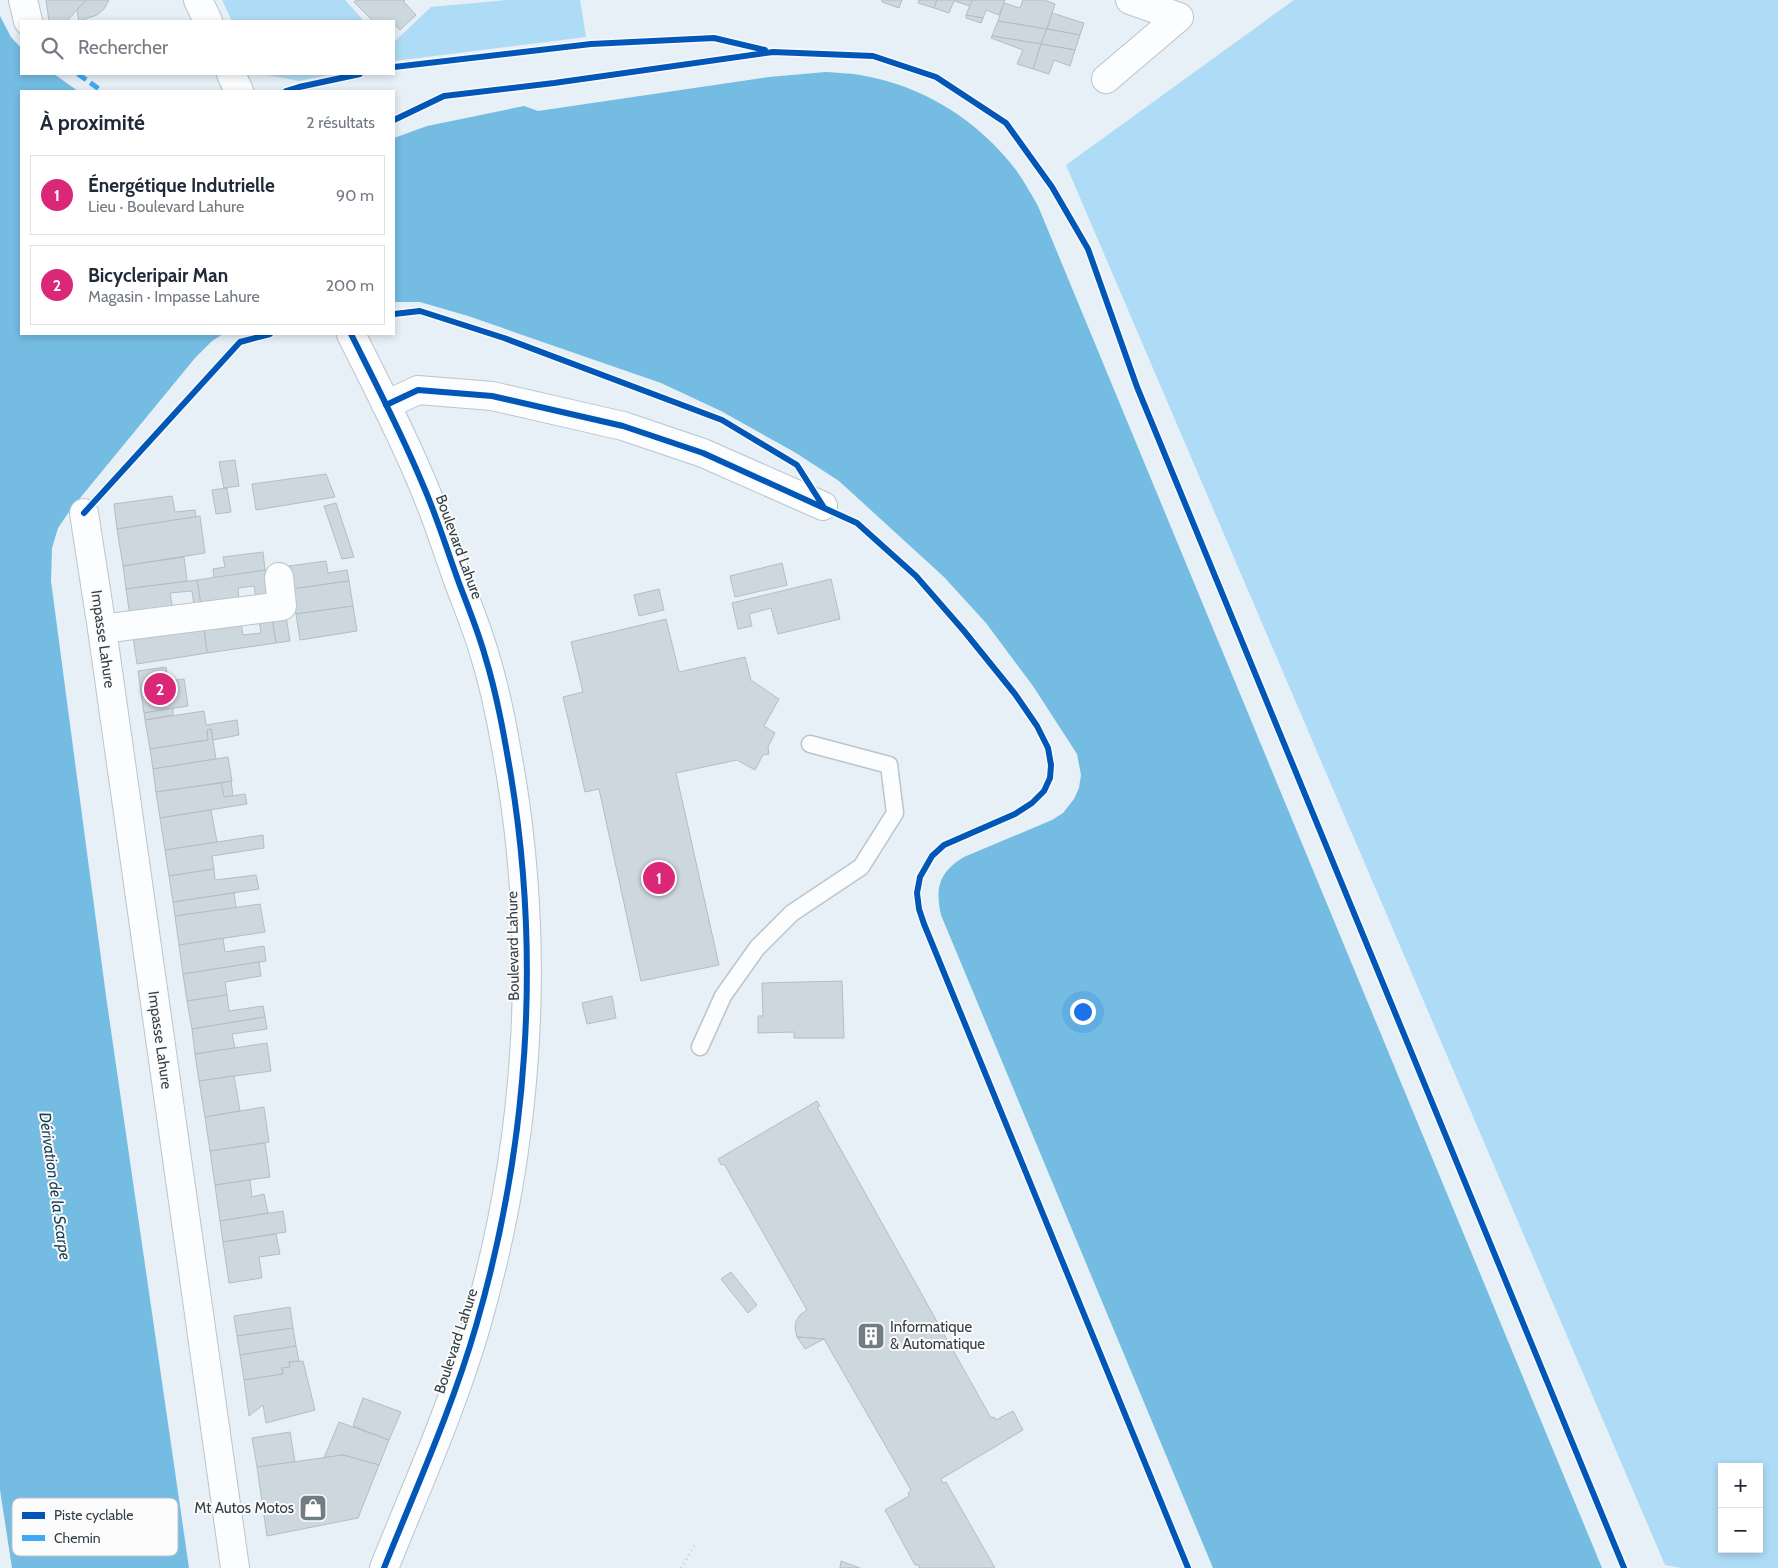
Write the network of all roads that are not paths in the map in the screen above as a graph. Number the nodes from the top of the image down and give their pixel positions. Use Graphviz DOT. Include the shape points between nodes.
graph roads {
  1 [pos="23,0"];
  2 [pos="198,0"];
  3 [pos="1130,0"];
  4 [pos="28,20"];
  5 [pos="208,20"];
  6 [pos="231,75"];
  7 [pos="1106,79"];
  8 [pos="239,90"];
  9 [pos="351,335"];
  10 [pos="386,405"];
  11 [pos="822,506"];
  12 [pos="84,512"];
  13 [pos="278,577"];
  14 [pos="102,629"];
  15 [pos="810,744"];
  16 [pos="700,1048"];
  17 [pos="234,1568"];
  18 [pos="384,1568"];
  1 -- 4 [label="street"];
  2 -- 5 [label="street"];
  3 -- 7 [label="street" via="1179,17"];
  6 -- 8 [label="street"];
  9 -- 10 [label="street, Boulevard Lahure"];
  10 -- 11 [label="street" via="418,390 492,396 623,426 703,453"];
  10 -- 18 [label="street, Boulevard Lahure" via="424,488 482,646 494,689 518,825 525,889 528,968 520,1100 499,1236 462,1367"];
  12 -- 14 [label="street, Impasse Lahure"];
  13 -- 14 [label="street" via="282,606"];
  14 -- 17 [label="street, Impasse Lahure"];
  15 -- 16 [label="lane" via="889,766 895,813 861,867 792,913 757,948 723,996"];
}
